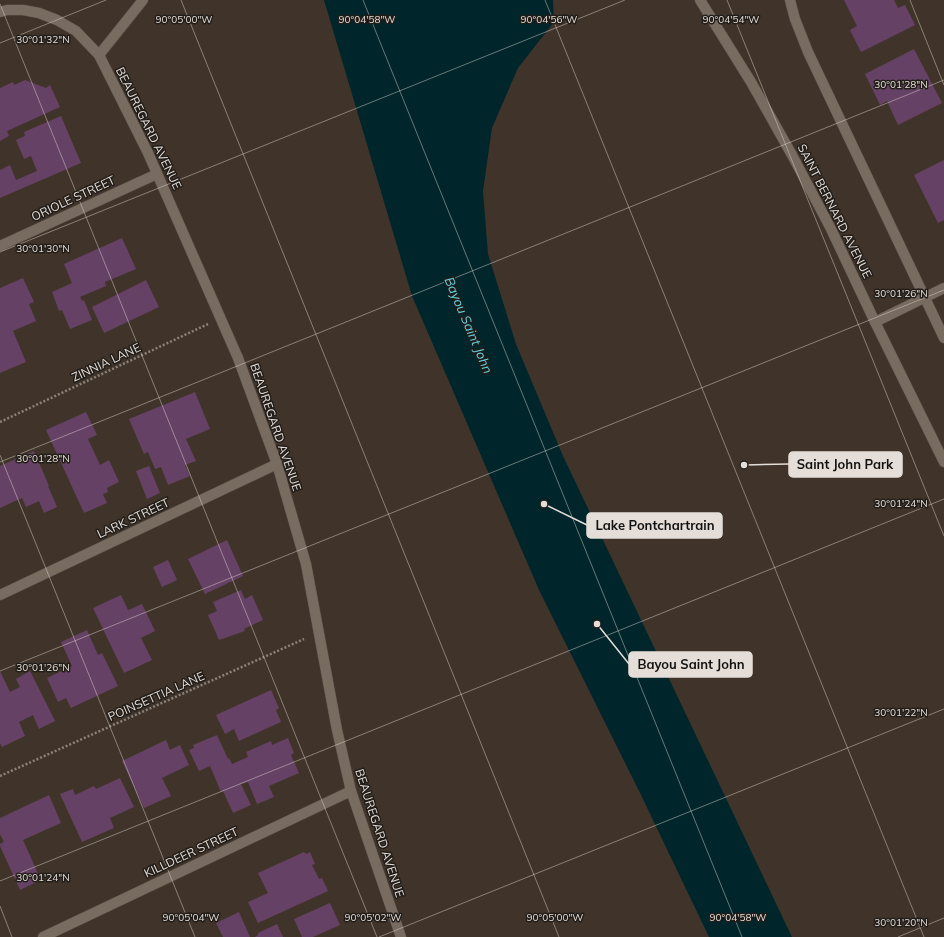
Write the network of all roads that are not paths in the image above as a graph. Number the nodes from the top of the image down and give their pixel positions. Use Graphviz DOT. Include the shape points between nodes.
graph roads {
  1 [pos="143,0"];
  2 [pos="700,0"];
  3 [pos="790,0"];
  4 [pos="0,12"];
  5 [pos="99,55"];
  6 [pos="157,174"];
  7 [pos="0,246"];
  8 [pos="944,288"];
  9 [pos="924,298"];
  10 [pos="875,322"];
  11 [pos="944,338"];
  12 [pos="944,462"];
  13 [pos="277,464"];
  14 [pos="0,595"];
  15 [pos="351,791"];
  16 [pos="44,937"];
  17 [pos="401,937"];
  1 -- 5 [label="street"];
  2 -- 10 [label="street, SAINT BERNARD AVENUE" via="751,82 792,155"];
  3 -- 9 [label="street" via="808,52"];
  4 -- 5 [label="street, BEAUREGARD AVENUE" via="23,10 57,20 76,31"];
  5 -- 6 [label="street, BEAUREGARD AVENUE"];
  6 -- 7 [label="street, ORIOLE STREET"];
  6 -- 13 [label="street, BEAUREGARD AVENUE" via="238,358"];
  8 -- 9 [label="street"];
  9 -- 10 [label="street"];
  9 -- 11 [label="street"];
  10 -- 12 [label="street, SAINT BERNARD AVENUE"];
  13 -- 14 [label="street, LARK STREET"];
  13 -- 15 [label="street, BEAUREGARD AVENUE" via="306,564"];
  15 -- 16 [label="street, KILLDEER STREET"];
  15 -- 17 [label="street, BEAUREGARD AVENUE"];
}
